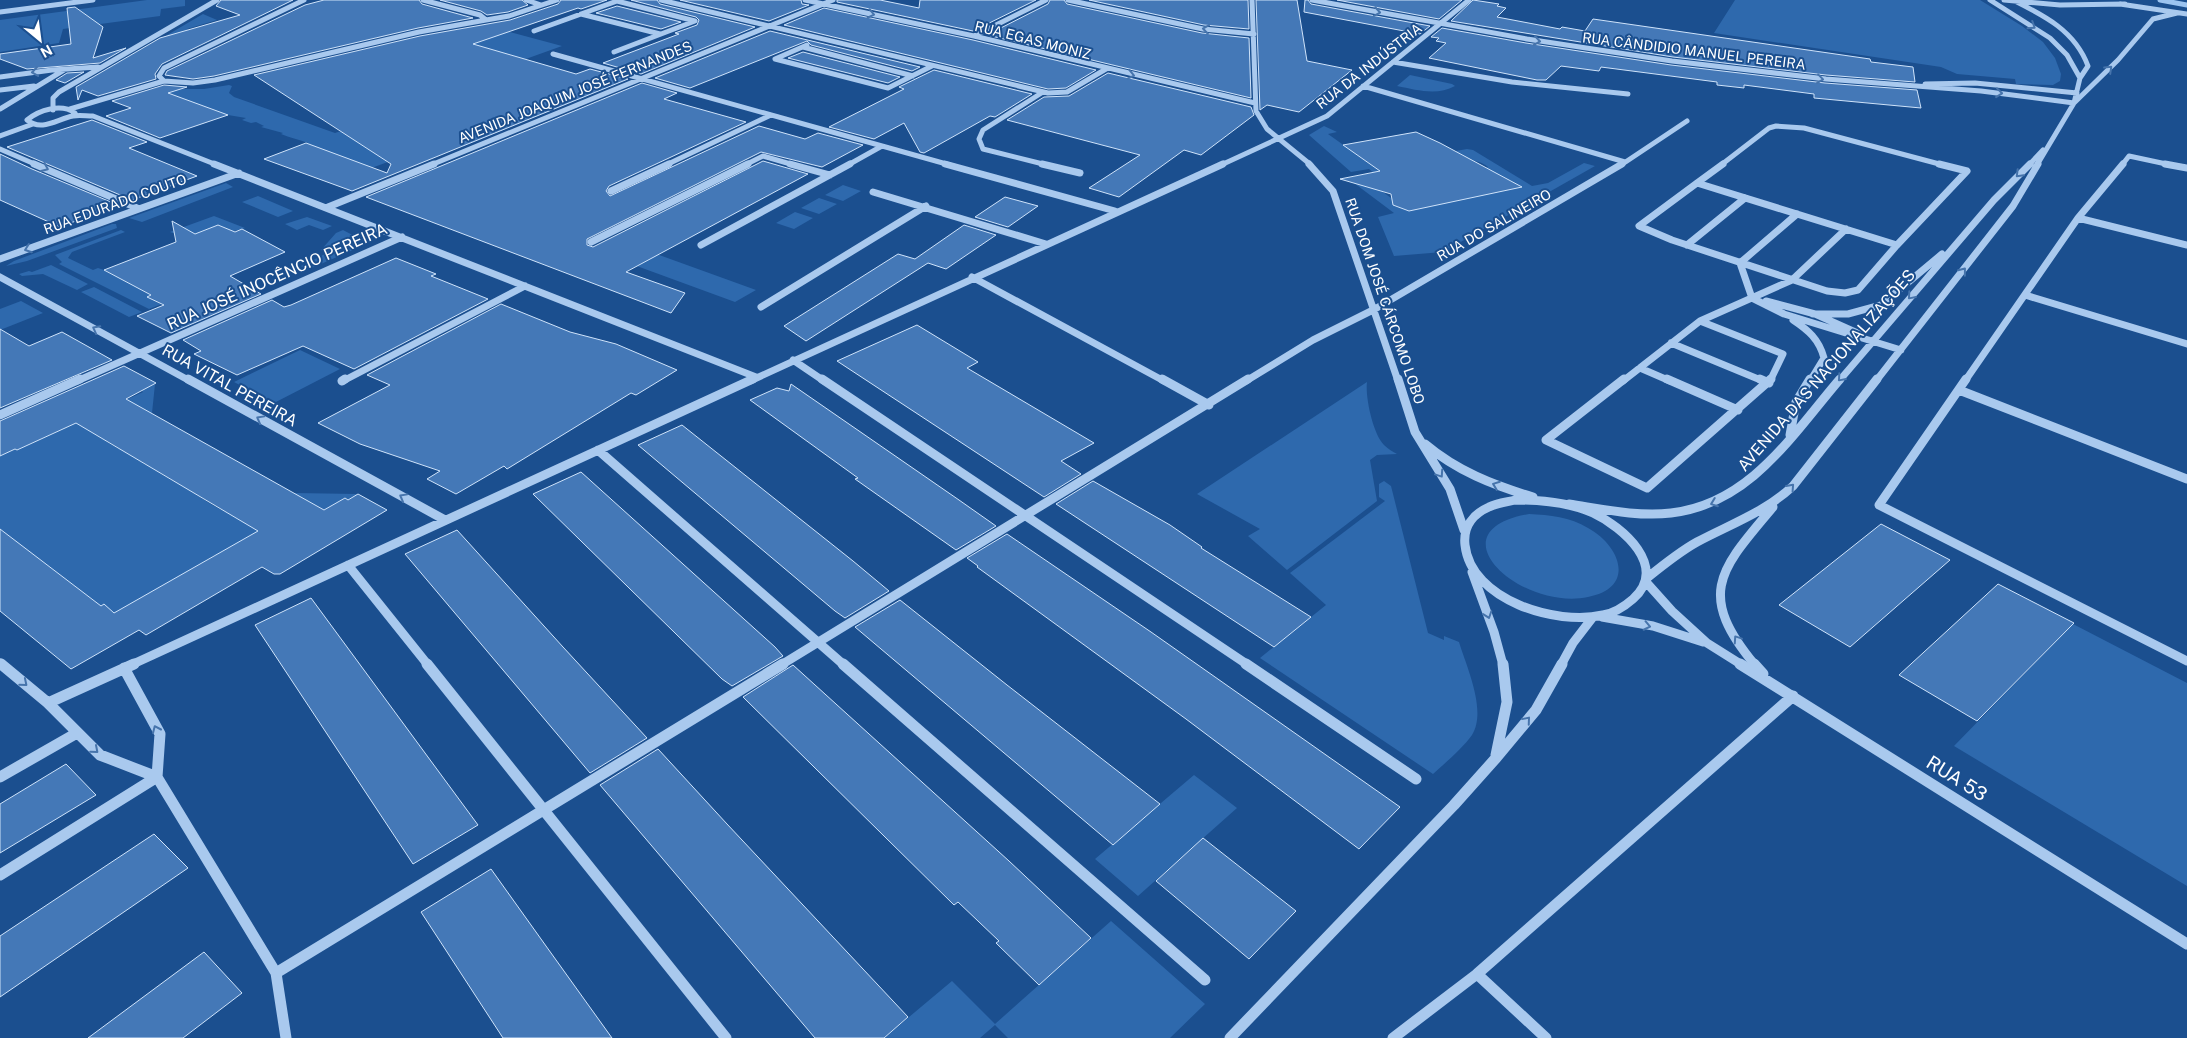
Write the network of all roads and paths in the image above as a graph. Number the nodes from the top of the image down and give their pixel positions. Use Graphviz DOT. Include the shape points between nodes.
graph roads {
  1 [pos="93,0"];
  2 [pos="216,0"];
  3 [pos="304,0"];
  4 [pos="424,0"];
  5 [pos="526,0"];
  6 [pos="557,0"];
  7 [pos="661,0"];
  8 [pos="806,0"];
  9 [pos="833,0"];
  10 [pos="1046,0"];
  11 [pos="1068,0"];
  12 [pos="1252,0"];
  13 [pos="1312,0"];
  14 [pos="1358,0"];
  15 [pos="1469,0"];
  16 [pos="1990,0"];
  17 [pos="2004,0"];
  18 [pos="2088,0"];
  19 [pos="618,1"];
  20 [pos="2014,1"];
  21 [pos="823,4"];
  22 [pos="2125,4"];
  23 [pos="541,5"];
  24 [pos="1349,7"];
  25 [pos="0,12"];
  26 [pos="2177,13"];
  27 [pos="581,14"];
  28 [pos="2187,14"];
  29 [pos="486,20"];
  30 [pos="1440,24"];
  31 [pos="770,26"];
  32 [pos="534,31"];
  33 [pos="661,34"];
  34 [pos="1254,34"];
  35 [pos="974,36"];
  36 [pos="821,39"];
  37 [pos="803,47"];
  38 [pos="614,52"];
  39 [pos="553,54"];
  40 [pos="1393,62"];
  41 [pos="932,66"];
  42 [pos="101,67"];
  43 [pos="66,69"];
  44 [pos="1106,69"];
  45 [pos="912,76"];
  46 [pos="0,77"];
  47 [pos="2080,78"];
  48 [pos="641,79"];
  49 [pos="164,81"];
  50 [pos="1975,83"];
  51 [pos="40,85"];
  52 [pos="1363,86"];
  53 [pos="1904,86"];
  54 [pos="0,90"];
  55 [pos="1981,91"];
  56 [pos="1043,92"];
  57 [pos="2077,93"];
  58 [pos="1628,94"];
  59 [pos="12,102"];
  60 [pos="0,103"];
  61 [pos="1255,103"];
  62 [pos="2074,103"];
  63 [pos="0,109"];
  64 [pos="70,109"];
  65 [pos="52,110"];
  66 [pos="771,115"];
  67 [pos="72,116"];
  68 [pos="1686,121"];
  69 [pos="33,124"];
  70 [pos="0,136"];
  71 [pos="1278,138"];
  72 [pos="2053,140"];
  73 [pos="882,146"];
  74 [pos="0,149"];
  75 [pos="1625,162"];
  76 [pos="2187,168"];
  77 [pos="239,173"];
  78 [pos="1080,173"];
  79 [pos="830,175"];
  80 [pos="1696,183"];
  81 [pos="611,191"];
  82 [pos="874,192"];
  83 [pos="1746,198"];
  84 [pos="926,206"];
  85 [pos="328,207"];
  86 [pos="137,208"];
  87 [pos="1115,211"];
  88 [pos="1797,214"];
  89 [pos="2078,218"];
  90 [pos="1846,229"];
  91 [pos="402,237"];
  92 [pos="1962,237"];
  93 [pos="591,242"];
  94 [pos="1046,244"];
  95 [pos="701,245"];
  96 [pos="1687,245"];
  97 [pos="1896,245"];
  98 [pos="2187,245"];
  99 [pos="0,259"];
  100 [pos="1740,262"];
  101 [pos="0,277"];
  102 [pos="972,278"];
  103 [pos="1792,280"];
  104 [pos="525,286"];
  105 [pos="2025,295"];
  106 [pos="1752,298"];
  107 [pos="761,307"];
  108 [pos="1375,309"];
  109 [pos="1784,314"];
  110 [pos="1813,314"];
  111 [pos="1700,321"];
  112 [pos="1873,341"];
  113 [pos="1671,344"];
  114 [pos="2187,344"];
  115 [pos="1901,350"];
  116 [pos="138,352"];
  117 [pos="793,360"];
  118 [pos="1640,368"];
  119 [pos="756,377"];
  120 [pos="342,381"];
  121 [pos="1769,383"];
  122 [pos="1959,390"];
  123 [pos="1209,405"];
  124 [pos="1738,410"];
  125 [pos="0,415"];
  126 [pos="1415,432"];
  127 [pos="1790,437"];
  128 [pos="598,450"];
  129 [pos="2187,478"];
  130 [pos="1542,500"];
  131 [pos="1778,501"];
  132 [pos="1569,504"];
  133 [pos="1027,515"];
  134 [pos="445,520"];
  135 [pos="1464,530"];
  136 [pos="348,565"];
  137 [pos="1471,569"];
  138 [pos="1647,580"];
  139 [pos="1596,617"];
  140 [pos="819,642"];
  141 [pos="1707,643"];
  142 [pos="2187,661"];
  143 [pos="0,663"];
  144 [pos="124,668"];
  145 [pos="1766,679"];
  146 [pos="1793,696"];
  147 [pos="48,703"];
  148 [pos="77,733"];
  149 [pos="1496,758"];
  150 [pos="0,777"];
  151 [pos="157,777"];
  152 [pos="1416,779"];
  153 [pos="544,810"];
  154 [pos="0,875"];
  155 [pos="2187,944"];
  156 [pos="276,973"];
  157 [pos="1477,974"];
  158 [pos="1206,980"];
  159 [pos="286,1038"];
  160 [pos="726,1038"];
  161 [pos="1230,1038"];
  162 [pos="1393,1038"];
  163 [pos="1546,1038"];
  1 -- 25 [label="street"];
  2 -- 42 [label="street"];
  3 -- 49 [label="street" via="164,68 159,76"];
  4 -- 29 [label="street" via="480,15"];
  5 -- 23 [label="street"];
  6 -- 23 [label="street"];
  7 -- 31 [label="street"];
  8 -- 21 [label="street, RUA EGAS MONIZ"];
  9 -- 21 [label="street, AVENIDA JOAQUIM JOSÉ FERNANDES"];
  10 -- 35 [label="street"];
  34 -- 11 [label="street, one-way" via="1203,29"];
  12 -- 34 [label="street, RUA DOM JOSÉ CÁRCOMO LOBO"];
  13 -- 24 [label="street, RUA CÂNDIDIO MANUEL PEREIRA"];
  14 -- 24 [label="street"];
  15 -- 30 [label="street, RUA DA INDÚSTRIA"];
  16 -- 47 [label="street, one-way" via="2050,38 2067,55"];
  17 -- 20 [label="street"];
  18 -- 22 [label="street"];
  19 -- 27 [label="street"];
  19 -- 33 [label="street" via="695,20"];
  20 -- 22 [label="street" via="2060,6"];
  20 -- 47 [label="street, AVENIDA DAS NACIONALIZAÇÕES" via="2075,38 2088,66"];
  21 -- 31 [label="street, AVENIDA JOAQUIM JOSÉ FERNANDES"];
  21 -- 35 [label="street, RUA EGAS MONIZ, one-way"];
  22 -- 26 [label="street"];
  23 -- 29 [label="street"];
  24 -- 30 [label="street, RUA CÂNDIDIO MANUEL PEREIRA, one-way"];
  26 -- 28 [label="street"];
  62 -- 26 [label="street, one-way" via="2118,60 2153,19"];
  27 -- 32 [label="street"];
  27 -- 33 [label="street"];
  29 -- 49 [label="street" via="419,32 215,80 193,83"];
  30 -- 40 [label="street, RUA DA INDÚSTRIA"];
  30 -- 53 [label="street, RUA CÂNDIDIO MANUEL PEREIRA, one-way" via="1672,61"];
  31 -- 36 [label="street"];
  31 -- 48 [label="street, AVENIDA JOAQUIM JOSÉ FERNANDES"];
  33 -- 38 [label="street"];
  34 -- 61 [label="street, RUA DOM JOSÉ CÁRCOMO LOBO"];
  35 -- 44 [label="street, RUA EGAS MONIZ"];
  36 -- 37 [label="street"];
  36 -- 41 [label="street"];
  37 -- 45 [label="street"];
  37 -- 45 [label="street" via="775,59 888,88"];
  39 -- 48 [label="street"];
  40 -- 52 [label="street, RUA DA INDÚSTRIA"];
  40 -- 58 [label="street" via="1512,82"];
  41 -- 45 [label="street"];
  41 -- 56 [label="street"];
  42 -- 43 [label="street"];
  42 -- 65 [label="street" via="59,92"];
  43 -- 46 [label="street, one-way"];
  43 -- 51 [label="street"];
  44 -- 56 [label="street" via="1067,92"];
  44 -- 61 [label="street, RUA EGAS MONIZ, one-way"];
  47 -- 57 [label="street, AVENIDA DAS NACIONALIZAÇÕES"];
  48 -- 66 [label="street"];
  48 -- 85 [label="street, AVENIDA JOAQUIM JOSÉ FERNANDES"];
  49 -- 64 [label="street"];
  50 -- 53 [label="street"];
  50 -- 55 [label="street"];
  50 -- 57 [label="street"];
  51 -- 54 [label="street"];
  51 -- 59 [label="street"];
  52 -- 71 [label="street, RUA DA INDÚSTRIA" via="1336,110"];
  52 -- 75 [label="street"];
  53 -- 55 [label="street, RUA CÂNDIDIO MANUEL PEREIRA"];
  55 -- 62 [label="street, RUA CÂNDIDIO MANUEL PEREIRA, one-way"];
  56 -- 78 [label="street" via="983,130 978,143 983,149"];
  57 -- 62 [label="street, AVENIDA DAS NACIONALIZAÇÕES"];
  59 -- 60 [label="street"];
  59 -- 63 [label="street"];
  61 -- 71 [label="street, RUA DOM JOSÉ CÁRCOMO LOBO" via="1260,120"];
  62 -- 72 [label="street, AVENIDA DAS NACIONALIZAÇÕES"];
  64 -- 65 [label="street"];
  64 -- 67 [label="street" via="74,111"];
  65 -- 69 [label="street" via="27,120"];
  66 -- 73 [label="street"];
  66 -- 81 [label="street"];
  67 -- 69 [label="street" via="58,122"];
  67 -- 77 [label="street" via="93,116"];
  68 -- 75 [label="street, RUA DO SALINEIRO"];
  69 -- 70 [label="street"];
  71 -- 87 [label="street, RUA DA INDÚSTRIA"];
  71 -- 108 [label="street, RUA DOM JOSÉ CÁRCOMO LOBO" via="1311,165 1333,191"];
  72 -- 92 [label="street, AVENIDA DAS NACIONALIZAÇÕES, one-way"];
  115 -- 72 [label="street, AVENIDA DAS NACIONALIZAÇÕES, one-way" via="2013,206"];
  73 -- 79 [label="street"];
  73 -- 87 [label="street"];
  74 -- 86 [label="street, one-way"];
  75 -- 108 [label="street, RUA DO SALINEIRO"];
  76 -- 89 [label="street" via="2129,156"];
  77 -- 85 [label="street"];
  77 -- 86 [label="street, RUA EDURADO COUTO"];
  79 -- 93 [label="street" via="763,156"];
  79 -- 95 [label="street"];
  80 -- 83 [label="street"];
  80 -- 96 [label="street" via="1639,226"];
  80 -- 97 [label="street" via="1776,126 1804,128 1967,171"];
  82 -- 84 [label="street"];
  83 -- 88 [label="street"];
  83 -- 96 [label="street"];
  84 -- 94 [label="street"];
  84 -- 107 [label="street"];
  85 -- 91 [label="street"];
  86 -- 99 [label="street, RUA EDURADO COUTO, one-way"];
  87 -- 94 [label="street, RUA DA INDÚSTRIA"];
  88 -- 90 [label="street"];
  88 -- 100 [label="street"];
  89 -- 98 [label="street"];
  89 -- 105 [label="street"];
  90 -- 97 [label="street"];
  90 -- 103 [label="street"];
  91 -- 104 [label="street"];
  91 -- 116 [label="street, RUA JOSÉ INOCÊNCIO PEREIRA"];
  92 -- 110 [label="street" via="1880,305 1848,314"];
  92 -- 112 [label="street, AVENIDA DAS NACIONALIZAÇÕES, one-way"];
  94 -- 102 [label="street, RUA DA INDÚSTRIA"];
  96 -- 100 [label="street"];
  97 -- 103 [label="street" via="1853,292 1827,291"];
  100 -- 103 [label="street"];
  100 -- 106 [label="street"];
  116 -- 101 [label="street, RUA VITAL PEREIRA, one-way"];
  102 -- 117 [label="street, RUA DA INDÚSTRIA"];
  102 -- 123 [label="street"];
  103 -- 106 [label="street"];
  104 -- 119 [label="street"];
  104 -- 120 [label="street"];
  105 -- 114 [label="street"];
  105 -- 122 [label="street"];
  106 -- 109 [label="street"];
  106 -- 110 [label="street"];
  106 -- 111 [label="street"];
  108 -- 123 [label="street, RUA DO SALINEIRO" via="1313,340"];
  108 -- 126 [label="street, RUA DOM JOSÉ CÁRCOMO LOBO"];
  109 -- 112 [label="street"];
  109 -- 127 [label="street" via="1814,335 1824,358 1796,402"];
  110 -- 112 [label="street" via="1844,324"];
  111 -- 113 [label="street"];
  111 -- 121 [label="street" via="1782,354"];
  112 -- 115 [label="street"];
  112 -- 127 [label="street, AVENIDA DAS NACIONALIZAÇÕES, one-way"];
  113 -- 118 [label="street"];
  113 -- 121 [label="street"];
  131 -- 115 [label="street, AVENIDA DAS NACIONALIZAÇÕES, one-way"];
  116 -- 125 [label="street, RUA JOSÉ INOCÊNCIO PEREIRA"];
  134 -- 116 [label="street, RUA VITAL PEREIRA, one-way"];
  117 -- 119 [label="street, RUA DA INDÚSTRIA"];
  117 -- 133 [label="street"];
  118 -- 124 [label="street"];
  118 -- 124 [label="street" via="1546,440 1647,488"];
  119 -- 128 [label="street, RUA DA INDÚSTRIA"];
  121 -- 124 [label="street"];
  122 -- 129 [label="street"];
  122 -- 142 [label="street" via="1879,505"];
  123 -- 133 [label="street, RUA DO SALINEIRO"];
  130 -- 126 [label="street, RUA DOM JOSÉ CÁRCOMO LOBO, one-way" via="1469,475 1437,454"];
  126 -- 135 [label="street, RUA DOM JOSÉ CÁRCOMO LOBO, one-way" via="1450,489"];
  127 -- 132 [label="street, AVENIDA DAS NACIONALIZAÇÕES, one-way" via="1744,486 1705,507 1664,515"];
  128 -- 134 [label="street, RUA DA INDÚSTRIA"];
  128 -- 140 [label="street"];
  130 -- 132 [label="street"];
  130 -- 135 [label="street" via="1515,500 1492,506 1475,516"];
  131 -- 138 [label="street, AVENIDA DAS NACIONALIZAÇÕES" via="1755,516 1677,554"];
  145 -- 131 [label="street, one-way" via="1730,629 1721,608 1720,587 1725,571 1739,549"];
  132 -- 138 [label="street" via="1617,526 1634,542 1645,560"];
  133 -- 140 [label="street, RUA DO SALINEIRO"];
  133 -- 152 [label="street"];
  134 -- 136 [label="street, RUA DA INDÚSTRIA"];
  135 -- 137 [label="street" via="1462,549"];
  136 -- 144 [label="street, RUA DA INDÚSTRIA"];
  136 -- 153 [label="street"];
  137 -- 139 [label="street" via="1487,586 1528,608 1565,617"];
  137 -- 149 [label="street, one-way" via="1504,668 1504,718"];
  138 -- 139 [label="street" via="1638,598 1622,609"];
  138 -- 141 [label="street, RUA 53" via="1672,611"];
  139 -- 141 [label="street, RUA 53, one-way" via="1652,626"];
  149 -- 139 [label="street, one-way" via="1536,710 1573,643"];
  140 -- 153 [label="street, RUA DO SALINEIRO"];
  140 -- 158 [label="street"];
  141 -- 145 [label="street, RUA 53"];
  143 -- 147 [label="street, one-way"];
  144 -- 147 [label="street, RUA DA INDÚSTRIA"];
  151 -- 144 [label="street, one-way" via="160,734"];
  145 -- 146 [label="street, RUA 53"];
  146 -- 155 [label="street, RUA 53"];
  146 -- 157 [label="street"];
  147 -- 148 [label="street"];
  148 -- 150 [label="street"];
  148 -- 151 [label="street, one-way" via="100,755"];
  149 -- 161 [label="street"];
  151 -- 154 [label="street"];
  151 -- 156 [label="street"];
  153 -- 156 [label="street, RUA DO SALINEIRO"];
  153 -- 160 [label="street"];
  156 -- 159 [label="street"];
  157 -- 162 [label="street"];
  157 -- 163 [label="street"];
}
